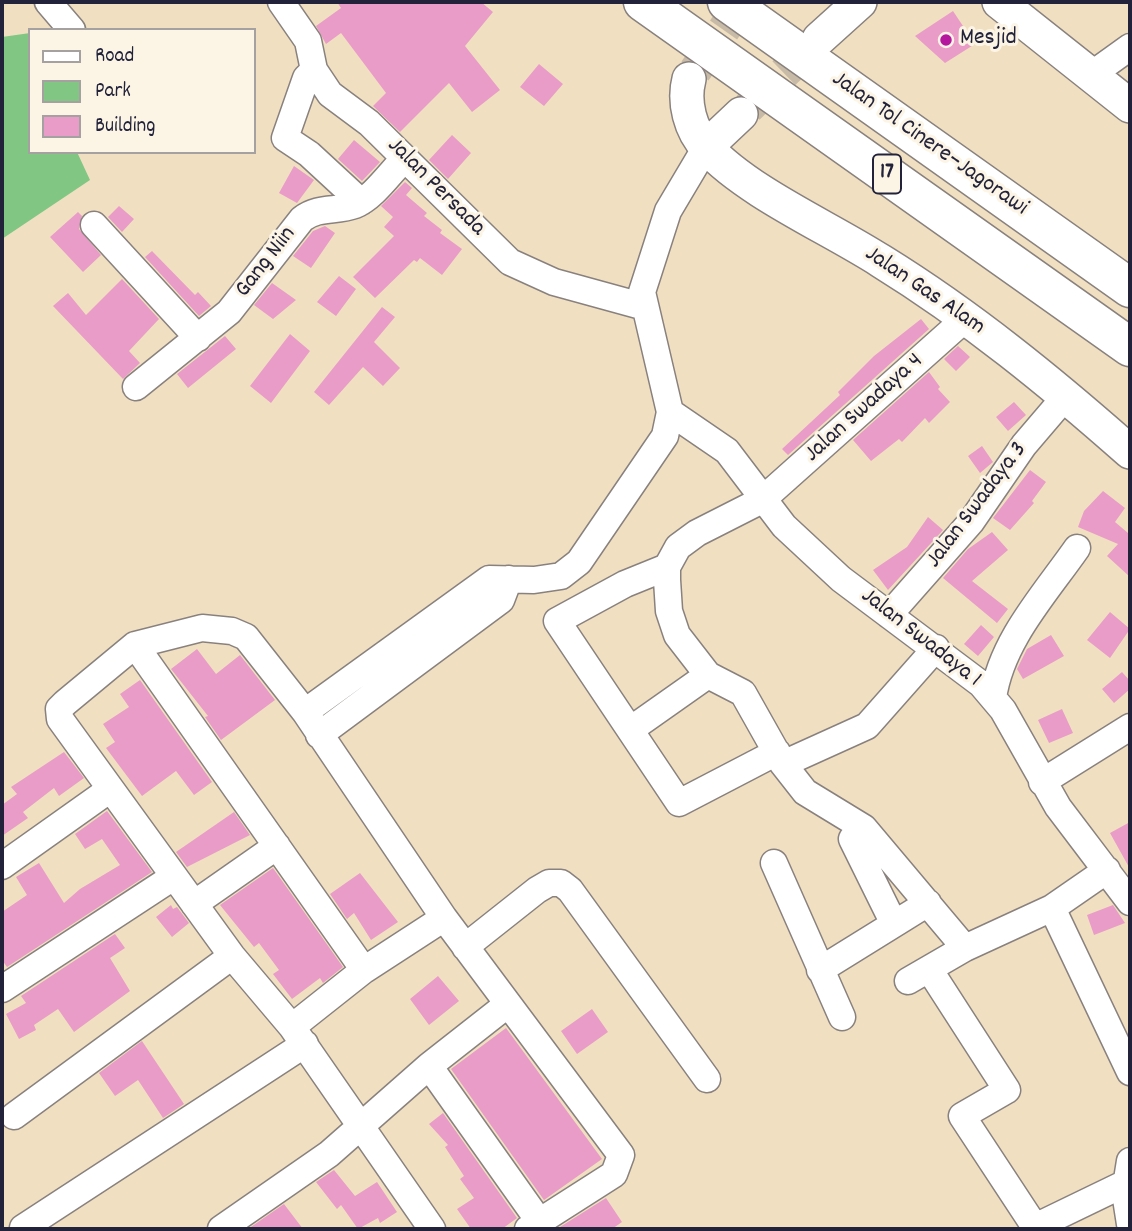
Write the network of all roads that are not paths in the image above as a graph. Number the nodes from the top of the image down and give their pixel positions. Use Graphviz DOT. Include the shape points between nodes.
graph roads {
  1 [pos="48,2"];
  2 [pos="281,2"];
  3 [pos="643,2"];
  4 [pos="727,2"];
  5 [pos="859,2"];
  6 [pos="999,2"];
  7 [pos="70,28"];
  8 [pos="819,39"];
  9 [pos="1130,47"];
  10 [pos="314,70"];
  11 [pos="1091,75"];
  12 [pos="689,79"];
  13 [pos="1130,106"];
  14 [pos="741,114"];
  15 [pos="706,147"];
  16 [pos="404,159"];
  17 [pos="362,202"];
  18 [pos="94,225"];
  19 [pos="1130,288"];
  20 [pos="645,307"];
  21 [pos="966,318"];
  22 [pos="198,338"];
  23 [pos="1130,347"];
  24 [pos="136,387"];
  25 [pos="1065,397"];
  26 [pos="670,412"];
  27 [pos="1130,452"];
  28 [pos="762,500"];
  29 [pos="1077,548"];
  30 [pos="667,567"];
  31 [pos="509,579"];
  32 [pos="890,615"];
  33 [pos="135,645"];
  34 [pos="936,648"];
  35 [pos="708,675"];
  36 [pos="993,698"];
  37 [pos="304,712"];
  38 [pos="1130,727"];
  39 [pos="630,730"];
  40 [pos="319,735"];
  41 [pos="780,758"];
  42 [pos="1042,782"];
  43 [pos="109,790"];
  44 [pos="852,839"];
  45 [pos="277,846"];
  46 [pos="774,863"];
  47 [pos="2,866"];
  48 [pos="173,877"];
  49 [pos="1122,884"];
  50 [pos="928,903"];
  51 [pos="194,904"];
  52 [pos="1052,908"];
  53 [pos="444,918"];
  54 [pos="894,924"];
  55 [pos="465,947"];
  56 [pos="965,948"];
  57 [pos="232,956"];
  58 [pos="364,970"];
  59 [pos="820,970"];
  60 [pos="2,989"];
  61 [pos="508,1004"];
  62 [pos="842,1017"];
  63 [pos="298,1035"];
  64 [pos="429,1066"];
  65 [pos="1130,1072"];
  66 [pos="707,1079"];
  67 [pos="14,1116"];
  68 [pos="359,1126"];
  69 [pos="1128,1172"];
  70 [pos="1130,1224"];
  71 [pos="534,1225"];
  72 [pos="422,1226"];
  73 [pos="23,1228"];
  74 [pos="221,1229"];
  1 -- 7 [label="street"];
  2 -- 10 [label="street, Jalan Persada" via="308,41"];
  3 -- 23 [label="highway, Jalan Tol Cinere–Jagorawi / 17"];
  4 -- 19 [label="highway, Jalan Tol Cinere–Jagorawi / 17"];
  5 -- 8 [label="main road"];
  6 -- 11 [label="main road"];
  9 -- 11 [label="street"];
  10 -- 16 [label="street, Jalan Persada" via="330,94 369,123"];
  10 -- 17 [label="street" via="306,78 285,138"];
  11 -- 13 [label="main road"];
  12 -- 15 [label="main road, Jalan Gas Alam" via="689,114"];
  14 -- 15 [label="main road"];
  15 -- 20 [label="street" via="668,211 642,292"];
  15 -- 21 [label="main road, Jalan Gas Alam" via="753,183"];
  16 -- 17 [label="street"];
  16 -- 20 [label="street, Jalan Persada" via="530,272"];
  17 -- 22 [label="street, Gang Niin" via="317,209 302,219 229,312"];
  18 -- 22 [label="street"];
  20 -- 26 [label="street"];
  21 -- 25 [label="main road, Jalan Gas Alam"];
  21 -- 28 [label="street, Jalan Swadaya 4"];
  22 -- 24 [label="street, Gang Niin"];
  25 -- 27 [label="main road, Jalan Gas Alam"];
  25 -- 32 [label="street, Jalan Swadaya 3" via="1024,445 971,522"];
  26 -- 28 [label="street, Jalan Swadaya 1" via="727,451"];
  26 -- 31 [label="street" via="665,436 570,572 548,579"];
  28 -- 30 [label="street, Jalan Swadaya 4" via="678,547"];
  28 -- 32 [label="street, Jalan Swadaya 1" via="815,556"];
  29 -- 36 [label="street" via="1016,635 1001,663"];
  30 -- 35 [label="street" via="669,611 677,635"];
  30 -- 39 [label="street" via="557,621"];
  31 -- 37 [label="street" via="489,579"];
  31 -- 40 [label="street" via="501,600"];
  32 -- 34 [label="street, Jalan Swadaya 1"];
  33 -- 37 [label="street" via="202,628 232,631 246,637"];
  33 -- 43 [label="street" via="60,709 60,719"];
  33 -- 45 [label="street"];
  34 -- 36 [label="street, Jalan Swadaya 1"];
  34 -- 41 [label="street" via="867,726"];
  35 -- 39 [label="street"];
  35 -- 41 [label="street" via="743,692"];
  36 -- 42 [label="street, Jalan Swadaya 1"];
  37 -- 40 [label="street"];
  38 -- 42 [label="street"];
  39 -- 41 [label="street" via="679,803"];
  40 -- 53 [label="street"];
  41 -- 50 [label="street" via="805,792 864,828"];
  42 -- 49 [label="street, Jalan Swadaya 1"];
  43 -- 47 [label="street"];
  43 -- 48 [label="street"];
  44 -- 54 [label="street"];
  45 -- 51 [label="street"];
  45 -- 58 [label="street"];
  46 -- 59 [label="street"];
  48 -- 51 [label="street"];
  48 -- 60 [label="street"];
  49 -- 52 [label="street"];
  50 -- 54 [label="street"];
  50 -- 56 [label="street"];
  51 -- 57 [label="street"];
  52 -- 56 [label="street"];
  52 -- 65 [label="street"];
  53 -- 55 [label="street"];
  53 -- 58 [label="street"];
  54 -- 59 [label="street"];
  55 -- 61 [label="street"];
  55 -- 66 [label="street" via="537,890 561,883"];
  56 -- 69 [label="street" via="918,975 1007,1090 962,1116 1035,1227"];
  57 -- 63 [label="street"];
  57 -- 67 [label="street"];
  58 -- 63 [label="street"];
  59 -- 62 [label="street"];
  61 -- 64 [label="street"];
  61 -- 71 [label="street" via="621,1155 614,1174"];
  63 -- 68 [label="street"];
  63 -- 73 [label="street"];
  64 -- 68 [label="street"];
  64 -- 71 [label="street"];
  68 -- 72 [label="street"];
  68 -- 74 [label="street" via="330,1154"];
  69 -- 70 [label="street"];
}
